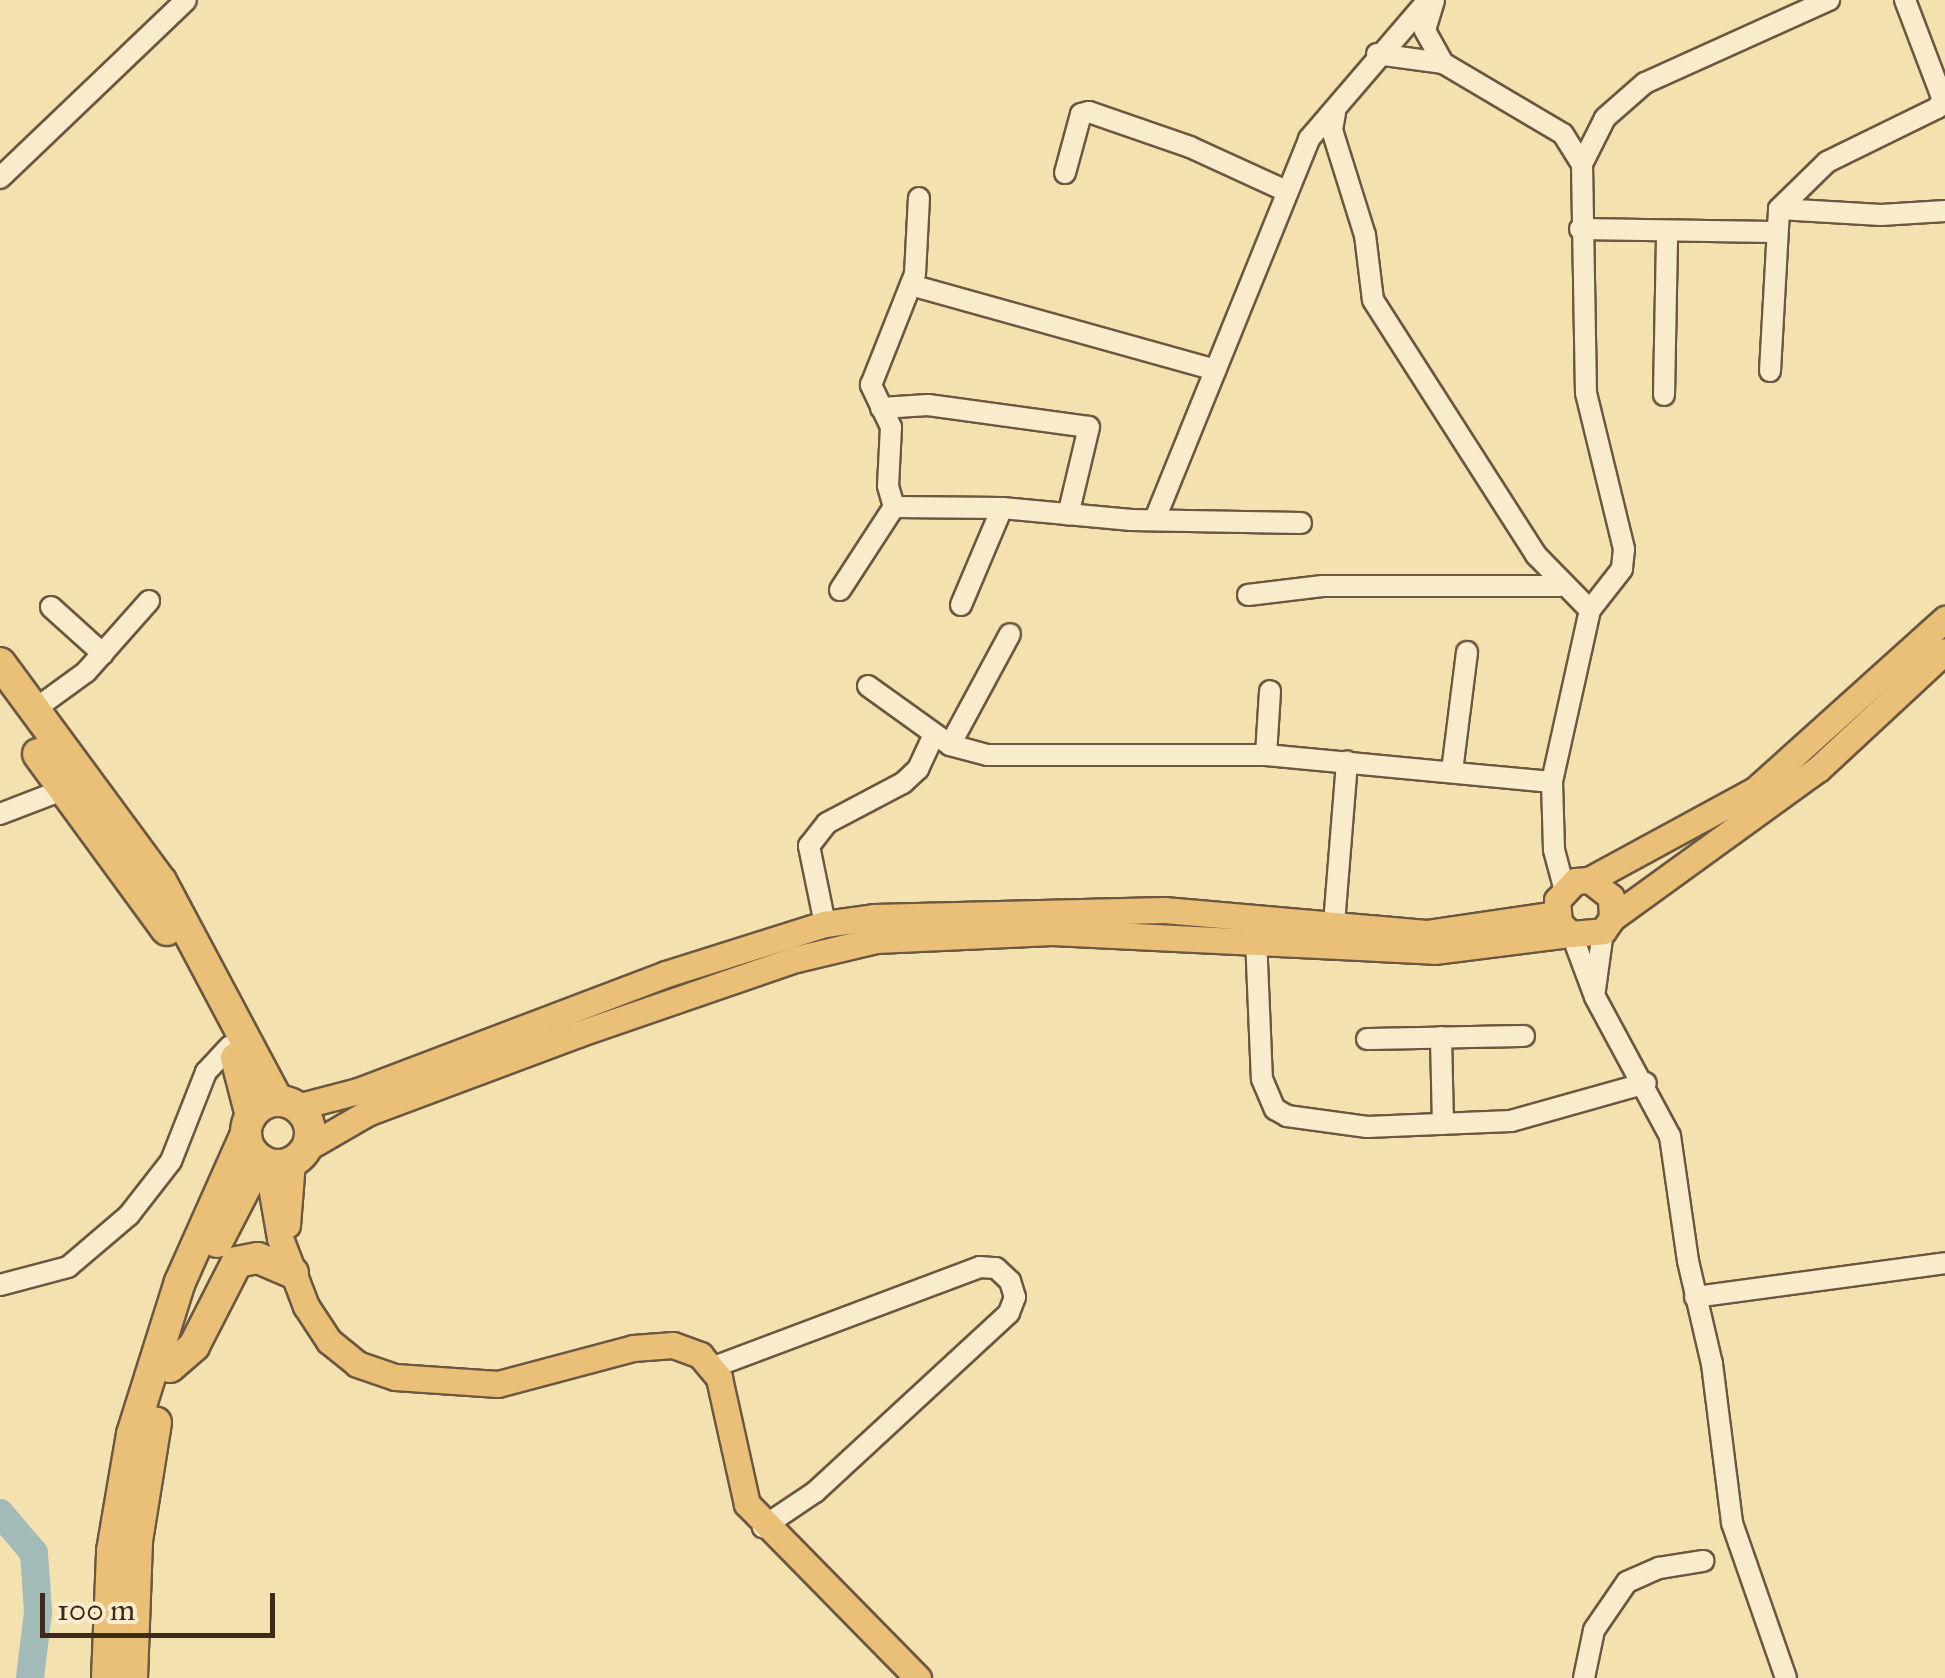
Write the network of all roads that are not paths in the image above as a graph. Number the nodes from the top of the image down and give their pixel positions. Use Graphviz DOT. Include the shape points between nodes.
graph roads {
  1 [pos="186,0"];
  2 [pos="1431,0"];
  3 [pos="1905,0"];
  4 [pos="1817,2"];
  5 [pos="1377,54"];
  6 [pos="1442,63"];
  7 [pos="1335,113"];
  8 [pos="1582,164"];
  9 [pos="1065,173"];
  10 [pos="0,178"];
  11 [pos="1286,191"];
  12 [pos="918,198"];
  13 [pos="1779,209"];
  14 [pos="1945,211"];
  15 [pos="1580,228"];
  16 [pos="1666,232"];
  17 [pos="1774,232"];
  18 [pos="911,285"];
  19 [pos="1215,370"];
  20 [pos="1770,371"];
  21 [pos="1664,395"];
  22 [pos="881,408"];
  23 [pos="894,507"];
  24 [pos="1002,508"];
  25 [pos="1068,515"];
  26 [pos="1155,519"];
  27 [pos="1301,524"];
  28 [pos="1560,586"];
  29 [pos="840,590"];
  30 [pos="1248,595"];
  31 [pos="149,601"];
  32 [pos="961,604"];
  33 [pos="50,607"];
  34 [pos="1590,610"];
  35 [pos="1945,619"];
  36 [pos="1010,634"];
  37 [pos="1466,652"];
  38 [pos="1945,652"];
  39 [pos="103,654"];
  40 [pos="0,663"];
  41 [pos="868,686"];
  42 [pos="1270,690"];
  43 [pos="0,703"];
  44 [pos="31,712"];
  45 [pos="942,740"];
  46 [pos="1266,755"];
  47 [pos="1346,762"];
  48 [pos="1452,772"];
  49 [pos="1552,782"];
  50 [pos="64,789"];
  51 [pos="0,814"];
  52 [pos="1590,880"];
  53 [pos="1564,888"];
  54 [pos="1334,924"];
  55 [pos="1607,924"];
  56 [pos="1566,928"];
  57 [pos="819,935"];
  58 [pos="1256,938"];
  59 [pos="1594,996"];
  60 [pos="1524,1036"];
  61 [pos="1440,1037"];
  62 [pos="1367,1038"];
  63 [pos="230,1046"];
  64 [pos="1646,1083"];
  65 [pos="1443,1124"];
  66 [pos="275,1136"];
  67 [pos="1945,1263"];
  68 [pos="289,1264"];
  69 [pos="0,1285"];
  70 [pos="1695,1297"];
  71 [pos="170,1367"];
  72 [pos="710,1368"];
  73 [pos="763,1527"];
  74 [pos="1703,1561"];
  75 [pos="107,1678"];
  76 [pos="132,1678"];
  77 [pos="918,1678"];
  78 [pos="1584,1678"];
  79 [pos="1786,1678"];
  1 -- 10 [label="street"];
  2 -- 5 [label="street"];
  2 -- 6 [label="street" via="1426,30"];
  3 -- 13 [label="street" via="1943,100 1827,162"];
  4 -- 8 [label="street" via="1645,83 1604,118"];
  5 -- 6 [label="street"];
  5 -- 7 [label="street"];
  6 -- 8 [label="street" via="1563,134"];
  7 -- 11 [label="street" via="1309,139"];
  7 -- 28 [label="street" via="1332,130 1365,235 1372,300 1422,386"];
  8 -- 15 [label="street"];
  9 -- 11 [label="street" via="1081,114 1089,112 1190,147"];
  11 -- 19 [label="street"];
  12 -- 18 [label="street"];
  13 -- 14 [label="street" via="1881,216"];
  13 -- 17 [label="street"];
  15 -- 16 [label="street"];
  15 -- 34 [label="street" via="1586,393 1624,549 1622,569"];
  16 -- 17 [label="street"];
  16 -- 21 [label="street"];
  17 -- 20 [label="street"];
  18 -- 19 [label="street"];
  18 -- 22 [label="street" via="871,384"];
  19 -- 26 [label="street"];
  22 -- 23 [label="street" via="890,427"];
  22 -- 25 [label="street" via="928,404 1089,427"];
  23 -- 24 [label="street"];
  23 -- 29 [label="street"];
  24 -- 25 [label="street"];
  24 -- 32 [label="street"];
  25 -- 26 [label="street"];
  26 -- 27 [label="street"];
  28 -- 30 [label="street" via="1322,586"];
  28 -- 34 [label="street"];
  31 -- 39 [label="street"];
  33 -- 39 [label="street"];
  34 -- 49 [label="street"];
  35 -- 52 [label="main road" via="1755,790"];
  36 -- 45 [label="street"];
  37 -- 48 [label="street"];
  38 -- 55 [label="main road" via="1818,769"];
  39 -- 44 [label="street"];
  40 -- 44 [label="highway"];
  41 -- 45 [label="street"];
  42 -- 46 [label="street"];
  43 -- 50 [label="highway"];
  44 -- 66 [label="highway" via="161,882"];
  45 -- 46 [label="street" via="988,755"];
  45 -- 57 [label="street" via="903,783 828,824 809,846"];
  46 -- 47 [label="street"];
  47 -- 48 [label="street"];
  47 -- 54 [label="street"];
  48 -- 49 [label="street"];
  49 -- 53 [label="street" via="1554,850"];
  50 -- 51 [label="street"];
  50 -- 63 [label="highway" via="154,909"];
  52 -- 53 [label="main road"];
  52 -- 55 [label="main road" via="1610,896"];
  53 -- 56 [label="main road"];
  54 -- 56 [label="main road" via="1426,932"];
  54 -- 57 [label="main road" via="1052,908 922,912"];
  55 -- 56 [label="main road"];
  55 -- 59 [label="street"];
  56 -- 58 [label="main road" via="1434,951"];
  56 -- 59 [label="street"];
  57 -- 58 [label="main road" via="976,931"];
  57 -- 66 [label="main road" via="367,1113"];
  57 -- 66 [label="main road" via="666,974 358,1091"];
  58 -- 65 [label="street" via="1262,1079 1275,1109 1307,1123"];
  59 -- 64 [label="street"];
  60 -- 61 [label="street"];
  61 -- 62 [label="street"];
  61 -- 65 [label="street"];
  63 -- 66 [label="highway"];
  63 -- 69 [label="street" via="206,1072 171,1161 129,1215 68,1267"];
  64 -- 65 [label="street" via="1608,1099 1511,1121"];
  64 -- 70 [label="street" via="1674,1153"];
  66 -- 68 [label="main road"];
  66 -- 71 [label="highway" via="206,1267"];
  66 -- 75 [label="highway" via="180,1282 132,1434 112,1551"];
  67 -- 70 [label="street"];
  68 -- 71 [label="highway" via="236,1262 194,1346"];
  68 -- 72 [label="main road" via="329,1341 357,1364 396,1377 498,1384 633,1348 673,1345 700,1355"];
  70 -- 79 [label="street" via="1712,1364 1732,1523"];
  71 -- 76 [label="highway" via="140,1514"];
  72 -- 73 [label="main road" via="727,1411 736,1477"];
  72 -- 73 [label="street" via="980,1267 996,1268 1010,1280 1015,1297 1009,1313 816,1492"];
  73 -- 77 [label="main road"];
  74 -- 78 [label="street" via="1659,1568 1628,1582 1594,1630"];
}
